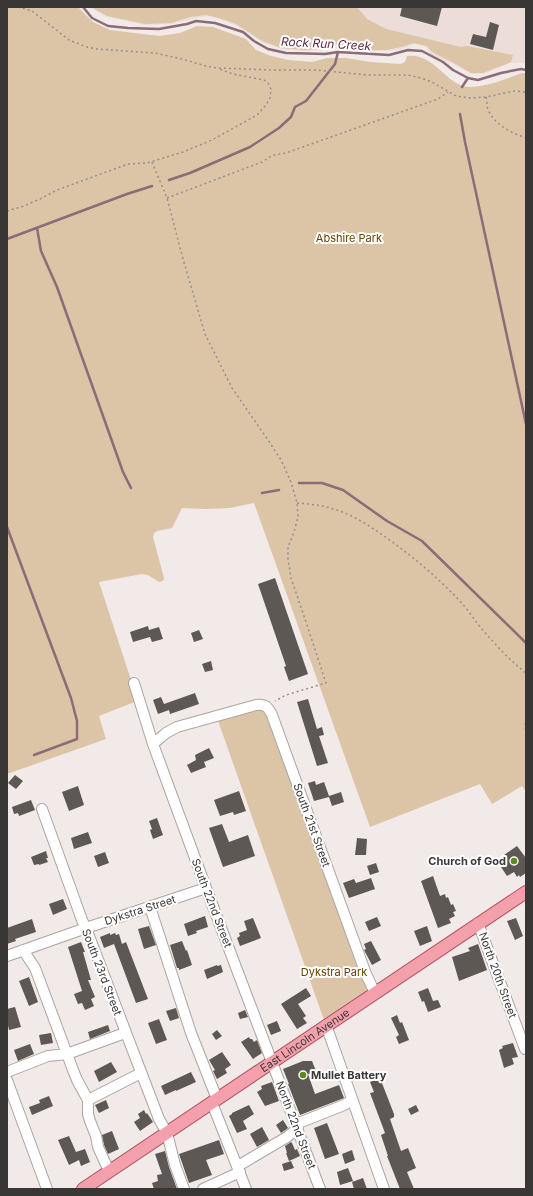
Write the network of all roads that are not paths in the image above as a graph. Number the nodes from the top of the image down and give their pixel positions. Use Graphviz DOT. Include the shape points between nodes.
graph roads {
  1 [pos="134,683"];
  2 [pos="153,744"];
  3 [pos="42,809"];
  4 [pos="206,888"];
  5 [pos="526,892"];
  6 [pos="150,907"];
  7 [pos="478,923"];
  8 [pos="86,928"];
  9 [pos="23,950"];
  10 [pos="7,956"];
  11 [pos="375,993"];
  12 [pos="326,1025"];
  13 [pos="125,1032"];
  14 [pos="525,1049"];
  15 [pos="67,1054"];
  16 [pos="272,1062"];
  17 [pos="7,1072"];
  18 [pos="141,1073"];
  19 [pos="7,1080"];
  20 [pos="88,1100"];
  21 [pos="352,1100"];
  22 [pos="214,1101"];
  23 [pos="297,1126"];
  24 [pos="167,1132"];
  25 [pos="239,1169"];
  26 [pos="109,1171"];
  27 [pos="47,1189"];
  28 [pos="83,1189"];
  29 [pos="184,1189"];
  30 [pos="203,1189"];
  31 [pos="246,1189"];
  32 [pos="320,1189"];
  33 [pos="384,1189"];
  1 -- 2 [label="street, South 22nd Street"];
  2 -- 4 [label="street, South 22nd Street"];
  2 -- 11 [label="street, South 21st Street" via="177,727 256,705 262,704 269,709"];
  3 -- 8 [label="street, South 23rd Street"];
  4 -- 6 [label="street, Dykstra Street"];
  4 -- 16 [label="street, South 22nd Street"];
  5 -- 7 [label="main road, East Lincoln Avenue"];
  6 -- 8 [label="street, Dykstra Street"];
  6 -- 22 [label="street"];
  7 -- 11 [label="main road, East Lincoln Avenue"];
  7 -- 14 [label="street, North 20th Street"];
  8 -- 9 [label="street, Dykstra Street"];
  8 -- 13 [label="street, South 23rd Street"];
  9 -- 10 [label="street, Dykstra Street"];
  9 -- 15 [label="street" via="35,968"];
  11 -- 12 [label="main road, East Lincoln Avenue"];
  12 -- 16 [label="main road, East Lincoln Avenue"];
  12 -- 21 [label="street"];
  13 -- 15 [label="street"];
  13 -- 18 [label="street, South 23rd Street"];
  15 -- 17 [label="street" via="48,1056"];
  15 -- 20 [label="street"];
  16 -- 22 [label="main road, East Lincoln Avenue"];
  16 -- 23 [label="street, North 22nd Street"];
  18 -- 20 [label="street"];
  18 -- 24 [label="street, South 23rd Street" via="159,1119"];
  19 -- 27 [label="street"];
  20 -- 26 [label="street" via="90,1122"];
  21 -- 23 [label="street" via="344,1106"];
  21 -- 33 [label="street"];
  22 -- 24 [label="main road, East Lincoln Avenue"];
  22 -- 25 [label="street"];
  23 -- 25 [label="street" via="287,1137"];
  23 -- 32 [label="street, North 22nd Street"];
  24 -- 26 [label="main road, East Lincoln Avenue"];
  24 -- 29 [label="street, South 23rd Street"];
  25 -- 30 [label="street"];
  25 -- 31 [label="street"];
  26 -- 28 [label="main road, East Lincoln Avenue"];
}
